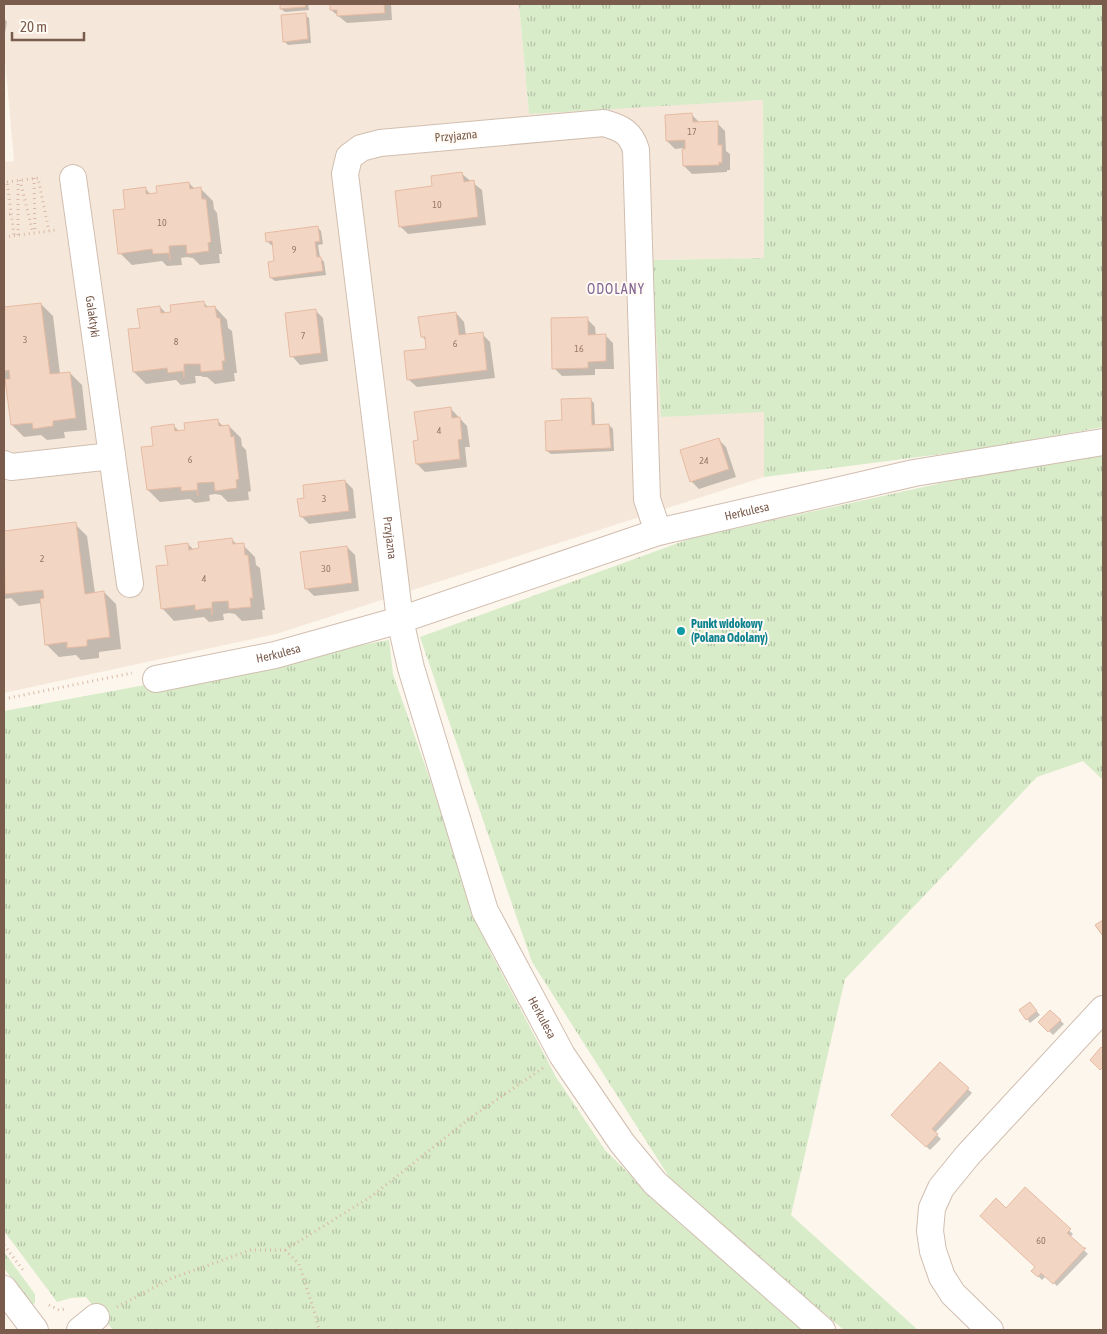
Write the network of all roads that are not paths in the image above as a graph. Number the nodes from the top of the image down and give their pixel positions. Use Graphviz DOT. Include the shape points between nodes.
graph roads {
  1 [pos="73,178"];
  2 [pos="1103,442"];
  3 [pos="112,456"];
  4 [pos="4,464"];
  5 [pos="658,532"];
  6 [pos="130,584"];
  7 [pos="400,620"];
  8 [pos="156,679"];
  9 [pos="1103,1009"];
  10 [pos="4,1289"];
  11 [pos="35,1330"];
  12 [pos="822,1330"];
  13 [pos="990,1330"];
  1 -- 3 [label="street, Galaktyki"];
  2 -- 5 [label="street, Herkulesa" via="914,473"];
  3 -- 4 [label="street" via="11,467"];
  3 -- 6 [label="street, Galaktyki"];
  5 -- 7 [label="street, Herkulesa"];
  5 -- 7 [label="street, Przyjazna" via="647,499 636,150 633,138 618,127 604,124 380,143 361,148 349,157 345,174"];
  7 -- 8 [label="street, Herkulesa" via="275,655"];
  7 -- 12 [label="street, Herkulesa" via="411,668 485,911 562,1056 622,1143 655,1183"];
  9 -- 13 [label="street" via="967,1156 941,1188 932,1208 930,1231 933,1252 942,1277 953,1294"];
  10 -- 11 [label="street"];
}
